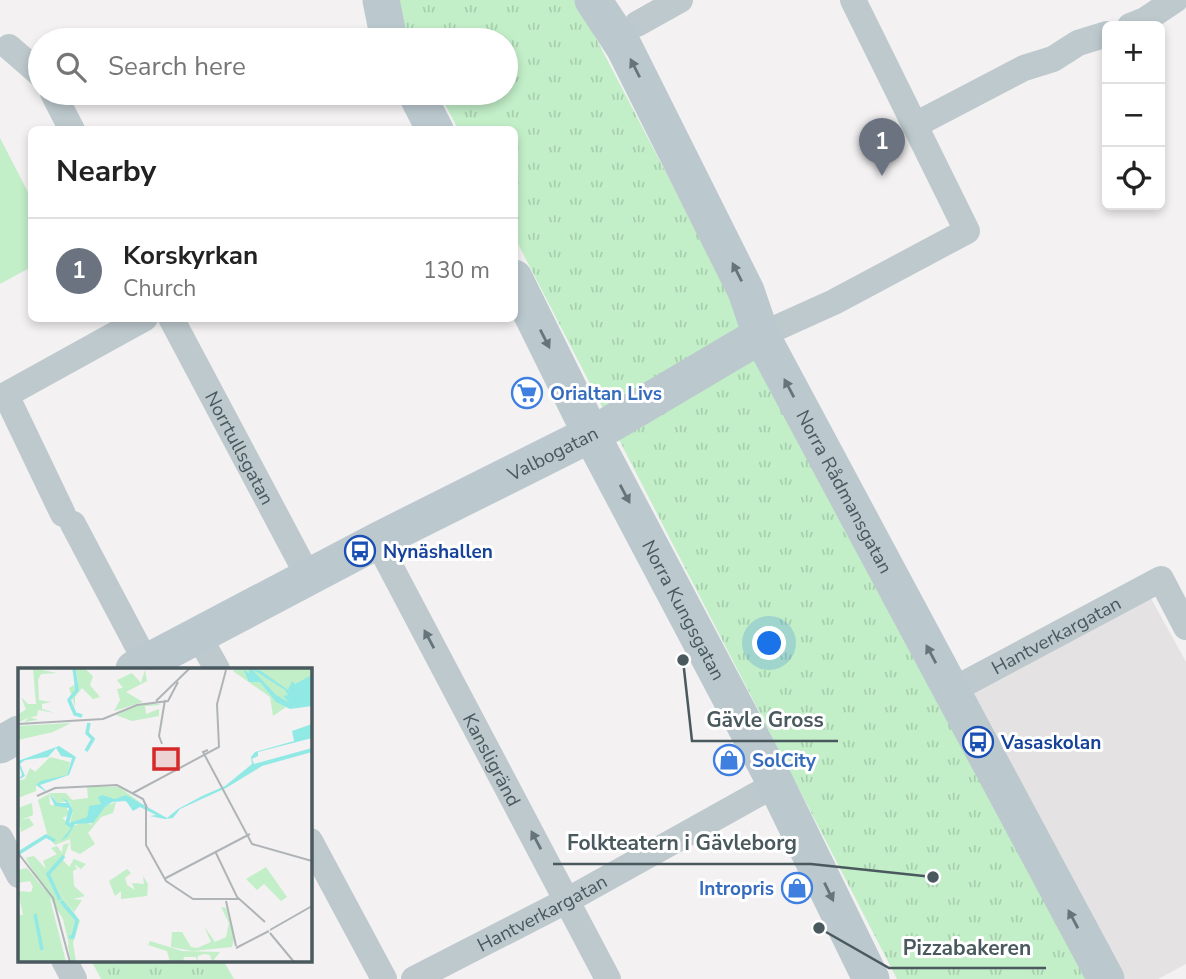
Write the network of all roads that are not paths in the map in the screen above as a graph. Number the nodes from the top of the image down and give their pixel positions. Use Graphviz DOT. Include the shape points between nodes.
graph roads {
  1 [pos="381,0"];
  2 [pos="593,0"];
  3 [pos="680,0"];
  4 [pos="853,0"];
  5 [pos="1175,0"];
  6 [pos="1142,21"];
  7 [pos="637,24"];
  8 [pos="387,28"];
  9 [pos="1102,36"];
  10 [pos="9,47"];
  11 [pos="28,64"];
  12 [pos="59,105"];
  13 [pos="422,105"];
  14 [pos="915,125"];
  15 [pos="70,126"];
  16 [pos="433,126"];
  17 [pos="518,286"];
  18 [pos="138,322"];
  19 [pos="173,322"];
  20 [pos="761,335"];
  21 [pos="3,396"];
  22 [pos="591,434"];
  23 [pos="377,541"];
  24 [pos="308,576"];
  25 [pos="1186,627"];
  26 [pos="198,635"];
  27 [pos="140,666"];
  28 [pos="216,668"];
  29 [pos="951,691"];
  30 [pos="18,735"];
  31 [pos="0,745"];
  32 [pos="776,784"];
  33 [pos="0,838"];
  34 [pos="312,845"];
  35 [pos="18,873"];
  36 [pos="568,900"];
  37 [pos="65,962"];
  38 [pos="74,979"];
  39 [pos="384,979"];
  40 [pos="414,979"];
  41 [pos="608,979"];
  42 [pos="872,979"];
  43 [pos="1105,979"];
  1 -- 8 [label="street"];
  20 -- 2 [label="street, Norra Rådmansgatan, one-way" via="746,291 655,108"];
  3 -- 7 [label="street"];
  4 -- 14 [label="street"];
  5 -- 6 [label="street"];
  9 -- 14 [label="street" via="1024,68"];
  10 -- 11 [label="street"];
  12 -- 15 [label="street"];
  13 -- 16 [label="street"];
  14 -- 20 [label="street, Valbogatan" via="967,230 834,302"];
  17 -- 22 [label="street, Norra Kungsgatan, one-way"];
  18 -- 21 [label="street"];
  19 -- 24 [label="street, Norrtullsgatan"];
  20 -- 22 [label="street, Valbogatan"];
  29 -- 20 [label="street, Norra Rådmansgatan, one-way"];
  21 -- 27 [label="street"];
  22 -- 23 [label="street, Valbogatan"];
  22 -- 32 [label="street, Norra Kungsgatan, one-way"];
  23 -- 24 [label="street, Valbogatan"];
  36 -- 23 [label="street, Kansligränd, one-way"];
  24 -- 26 [label="street, Valbogatan"];
  25 -- 29 [label="street, Hantverkargatan" via="1161,579"];
  26 -- 27 [label="street, Valbogatan"];
  26 -- 28 [label="street"];
  43 -- 29 [label="street, Norra Rådmansgatan, one-way"];
  30 -- 31 [label="street"];
  32 -- 36 [label="street, Hantverkargatan"];
  32 -- 42 [label="street, Norra Kungsgatan, one-way"];
  33 -- 35 [label="street"];
  34 -- 39 [label="street"];
  36 -- 40 [label="street, Hantverkargatan"];
  36 -- 41 [label="street, Kansligränd"];
  37 -- 38 [label="street"];
}
